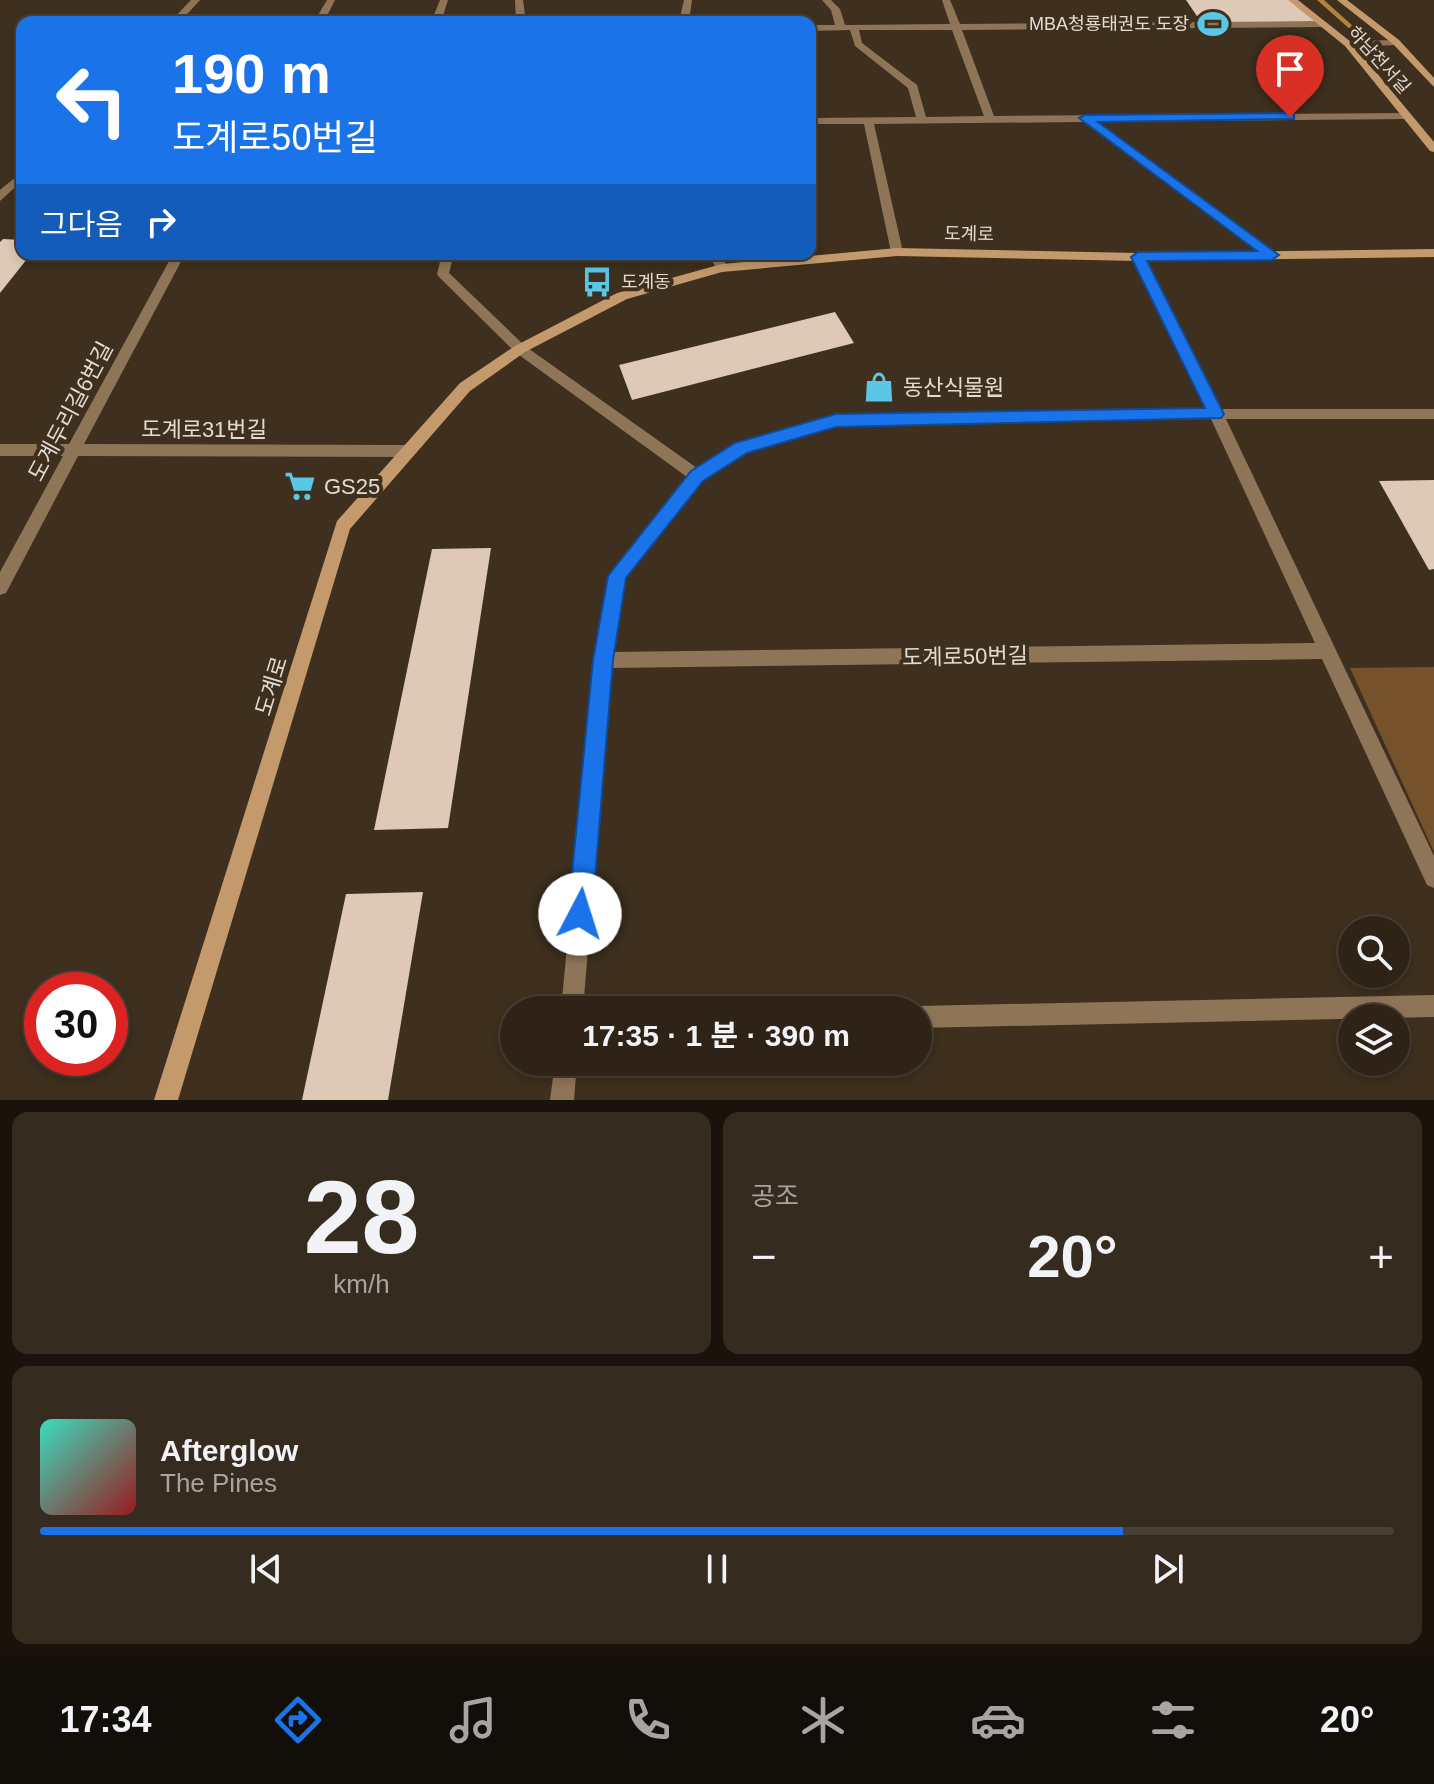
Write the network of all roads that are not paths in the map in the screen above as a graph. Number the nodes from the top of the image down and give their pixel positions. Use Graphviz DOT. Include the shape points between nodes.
graph roads {
  1 [pos="196,0"];
  2 [pos="826,0"];
  3 [pos="946,0"];
  4 [pos="1292,0"];
  5 [pos="1341,0"];
  6 [pos="181,16"];
  7 [pos="1322,24"];
  8 [pos="956,27"];
  9 [pos="816,28"];
  10 [pos="841,28"];
  11 [pos="854,28"];
  12 [pos="1396,42"];
  13 [pos="1348,44"];
  14 [pos="1434,84"];
  15 [pos="1406,116"];
  16 [pos="1085,118"];
  17 [pos="990,119"];
  18 [pos="868,120"];
  19 [pos="922,120"];
  20 [pos="816,121"];
  21 [pos="1434,149"];
  22 [pos="16,181"];
  23 [pos="0,197"];
  24 [pos="897,252"];
  25 [pos="1434,253"];
  26 [pos="1272,255"];
  27 [pos="1138,257"];
  28 [pos="816,259"];
  29 [pos="176,260"];
  30 [pos="446,260"];
  31 [pos="717,260"];
  32 [pos="810,260"];
  33 [pos="722,268"];
  34 [pos="520,349"];
  35 [pos="1216,414"];
  36 [pos="1434,414"];
  37 [pos="0,450"];
  38 [pos="408,451"];
  39 [pos="73,452"];
  40 [pos="697,476"];
  41 [pos="0,588"];
  42 [pos="1328,651"];
  43 [pos="603,660"];
  44 [pos="1434,878"];
  45 [pos="573,996"];
  46 [pos="1434,1006"];
  47 [pos="932,1017"];
  48 [pos="565,1076"];
  49 [pos="166,1100"];
  50 [pos="562,1100"];
  1 -- 6 [label="street"];
  2 -- 10 [label="street"];
  3 -- 8 [label="street"];
  4 -- 7 [label="street, 하남천서길"];
  5 -- 12 [label="street"];
  7 -- 8 [label="street"];
  7 -- 13 [label="street, 하남천서길"];
  8 -- 11 [label="street"];
  8 -- 17 [label="street"];
  9 -- 10 [label="street"];
  10 -- 11 [label="street"];
  11 -- 19 [label="street" via="858,44 913,87"];
  12 -- 13 [label="street"];
  12 -- 14 [label="street"];
  13 -- 15 [label="street, 하남천서길"];
  15 -- 16 [label="street"];
  15 -- 21 [label="street, 하남천서길"];
  16 -- 17 [label="street"];
  16 -- 26 [label="street"];
  17 -- 19 [label="street"];
  18 -- 19 [label="street"];
  18 -- 20 [label="street"];
  18 -- 24 [label="street"];
  22 -- 23 [label="street"];
  24 -- 27 [label="street, 도계로"];
  24 -- 28 [label="street, 도계로"];
  25 -- 26 [label="street, 도계로"];
  26 -- 27 [label="street, 도계로"];
  27 -- 35 [label="street"];
  29 -- 39 [label="street, 도계두리길6번길"];
  30 -- 34 [label="street" via="443,274"];
  31 -- 33 [label="street"];
  32 -- 33 [label="street, 도계로"];
  33 -- 34 [label="street, 도계로" via="622,296"];
  34 -- 38 [label="street, 도계로" via="465,387"];
  34 -- 40 [label="street"];
  35 -- 36 [label="street"];
  35 -- 40 [label="street" via="836,420 741,448"];
  35 -- 42 [label="street"];
  37 -- 39 [label="street, 도계로31번길"];
  38 -- 39 [label="street, 도계로31번길"];
  38 -- 49 [label="street, 도계로" via="343,526"];
  39 -- 41 [label="street, 도계두리길6번길"];
  40 -- 43 [label="street" via="617,576"];
  42 -- 43 [label="street, 도계로50번길"];
  42 -- 44 [label="street"];
  43 -- 45 [label="street"];
  46 -- 47 [label="street"];
  48 -- 50 [label="street"];
}
